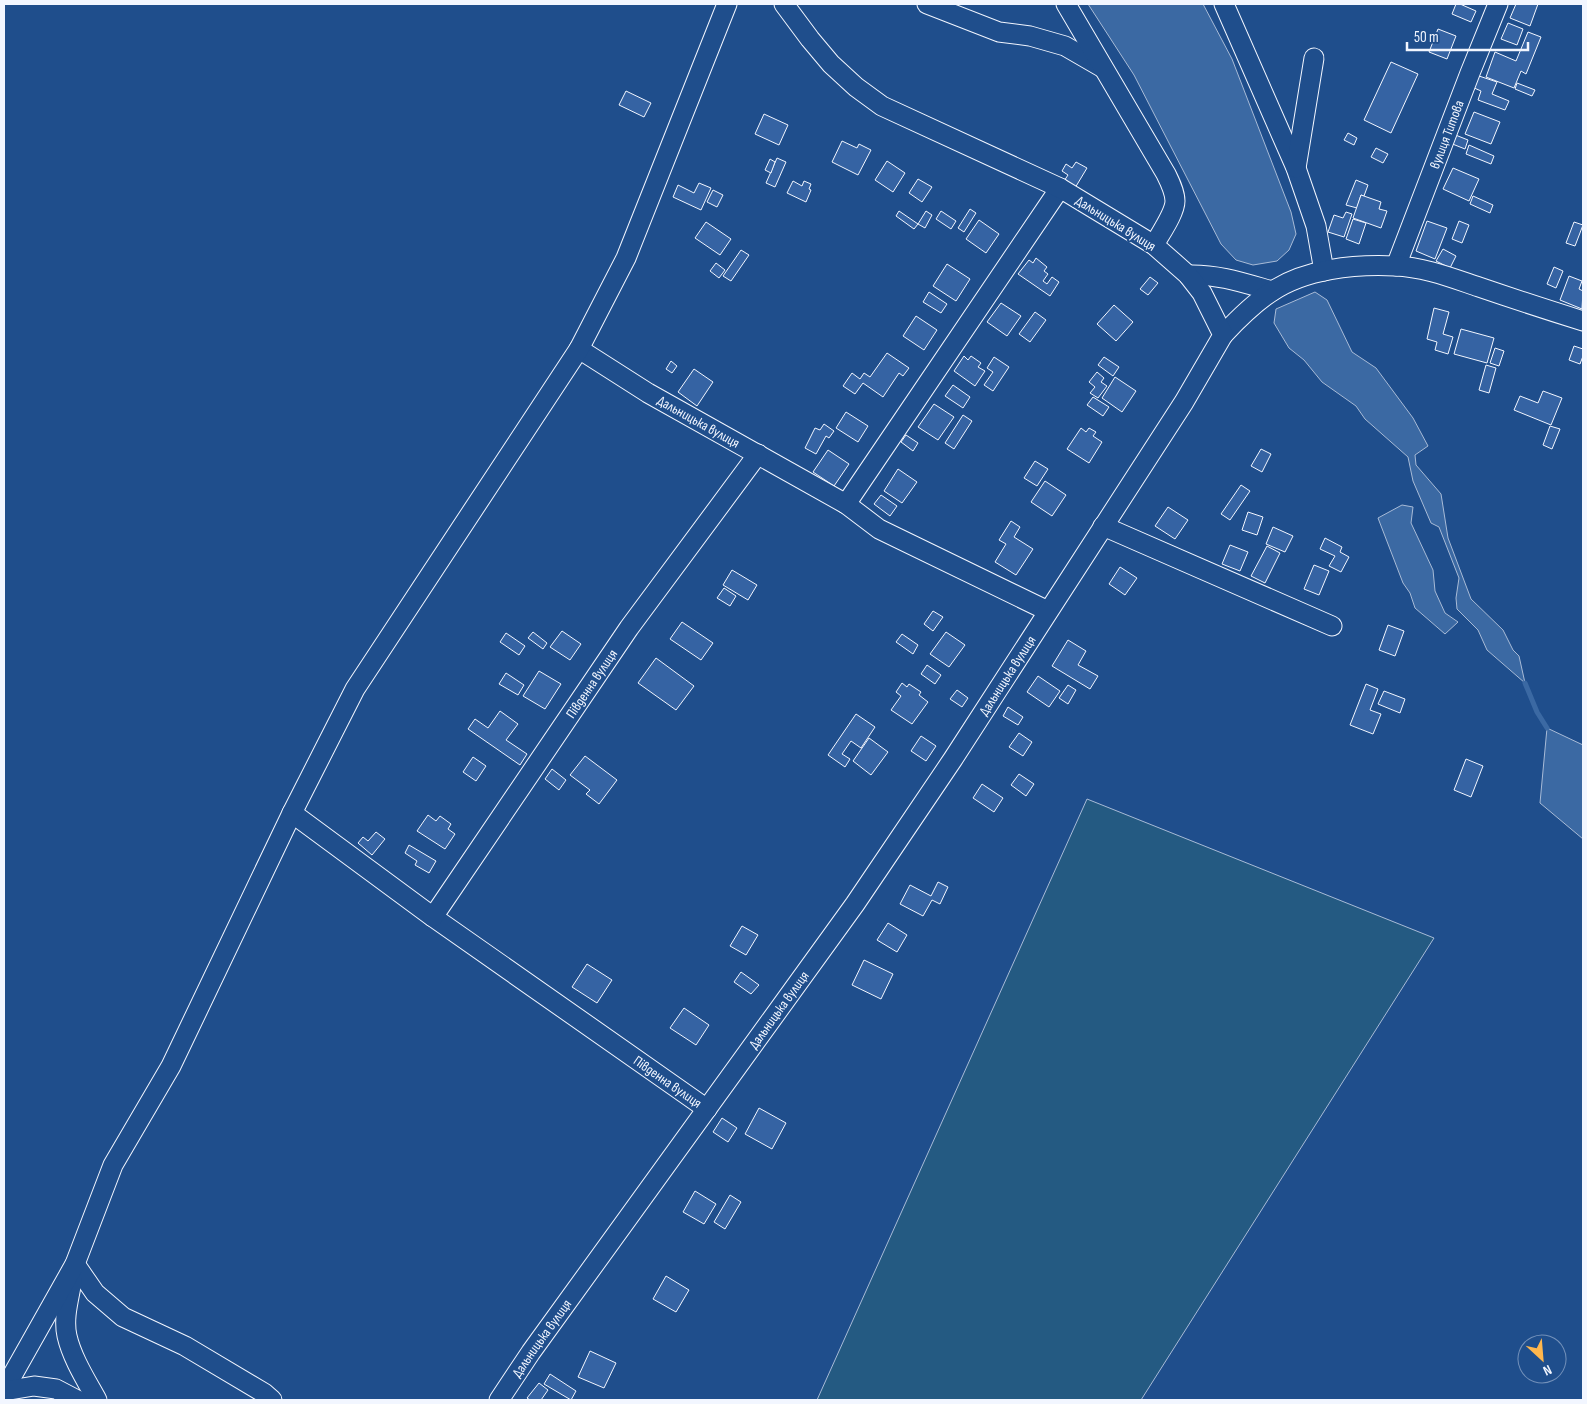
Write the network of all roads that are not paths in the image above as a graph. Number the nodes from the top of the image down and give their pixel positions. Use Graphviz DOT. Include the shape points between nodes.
graph roads {
  1 [pos="727,4"];
  2 [pos="784,4"];
  3 [pos="927,4"];
  4 [pos="1066,4"];
  5 [pos="1224,4"];
  6 [pos="1498,4"];
  7 [pos="1314,58"];
  8 [pos="1104,68"];
  9 [pos="1296,168"];
  10 [pos="1060,188"];
  11 [pos="1154,244"];
  12 [pos="1396,266"];
  13 [pos="1324,271"];
  14 [pos="1188,275"];
  15 [pos="1272,291"];
  16 [pos="1583,322"];
  17 [pos="1223,335"];
  18 [pos="579,349"];
  19 [pos="758,454"];
  20 [pos="846,504"];
  21 [pos="1104,526"];
  22 [pos="1048,611"];
  23 [pos="1332,626"];
  24 [pos="292,813"];
  25 [pos="433,917"];
  26 [pos="707,1109"];
  27 [pos="75,1264"];
  28 [pos="4,1391"];
  29 [pos="77,1400"];
  30 [pos="97,1400"];
  31 [pos="272,1400"];
  32 [pos="499,1400"];
  1 -- 18 [label="street" via="626,258"];
  2 -- 10 [label="street, Дальницька вулиця" via="832,64 882,106"];
  3 -- 8 [label="street" via="999,32 1030,36 1065,46"];
  4 -- 8 [label="street"];
  5 -- 9 [label="street"];
  6 -- 12 [label="street, вулиця Титова"];
  7 -- 9 [label="street"];
  8 -- 11 [label="street" via="1173,189 1175,202"];
  9 -- 13 [label="street" via="1316,226"];
  10 -- 11 [label="street, Дальницька вулиця"];
  10 -- 20 [label="street, Дальницька вулиця"];
  11 -- 14 [label="street, Дальницька вулиця"];
  12 -- 13 [label="street"];
  12 -- 16 [label="street" via="1433,272"];
  13 -- 15 [label="street" via="1296,279"];
  14 -- 15 [label="street" via="1224,277"];
  14 -- 17 [label="street, Дальницька вулиця" via="1202,293"];
  15 -- 17 [label="street" via="1244,312"];
  17 -- 21 [label="street, Дальницька вулиця"];
  18 -- 19 [label="street, Дальницька вулиця"];
  18 -- 24 [label="street" via="355,689"];
  19 -- 20 [label="street, Дальницька вулиця"];
  19 -- 25 [label="street, Південна вулиця" via="629,628"];
  20 -- 22 [label="street, Дальницька вулиця" via="879,529"];
  21 -- 22 [label="street, Дальницька вулиця"];
  21 -- 23 [label="street"];
  22 -- 26 [label="street, Дальницька вулиця" via="861,896"];
  24 -- 25 [label="street, Південна вулиця"];
  24 -- 27 [label="street" via="170,1066 113,1165"];
  25 -- 26 [label="street, Південна вулиця"];
  26 -- 32 [label="street, Дальницька вулиця"];
  27 -- 28 [label="street"];
  27 -- 30 [label="street" via="66,1311 67,1336"];
  27 -- 31 [label="street" via="95,1292 123,1317 185,1346"];
  28 -- 29 [label="street" via="34,1386 56,1389"];
}
